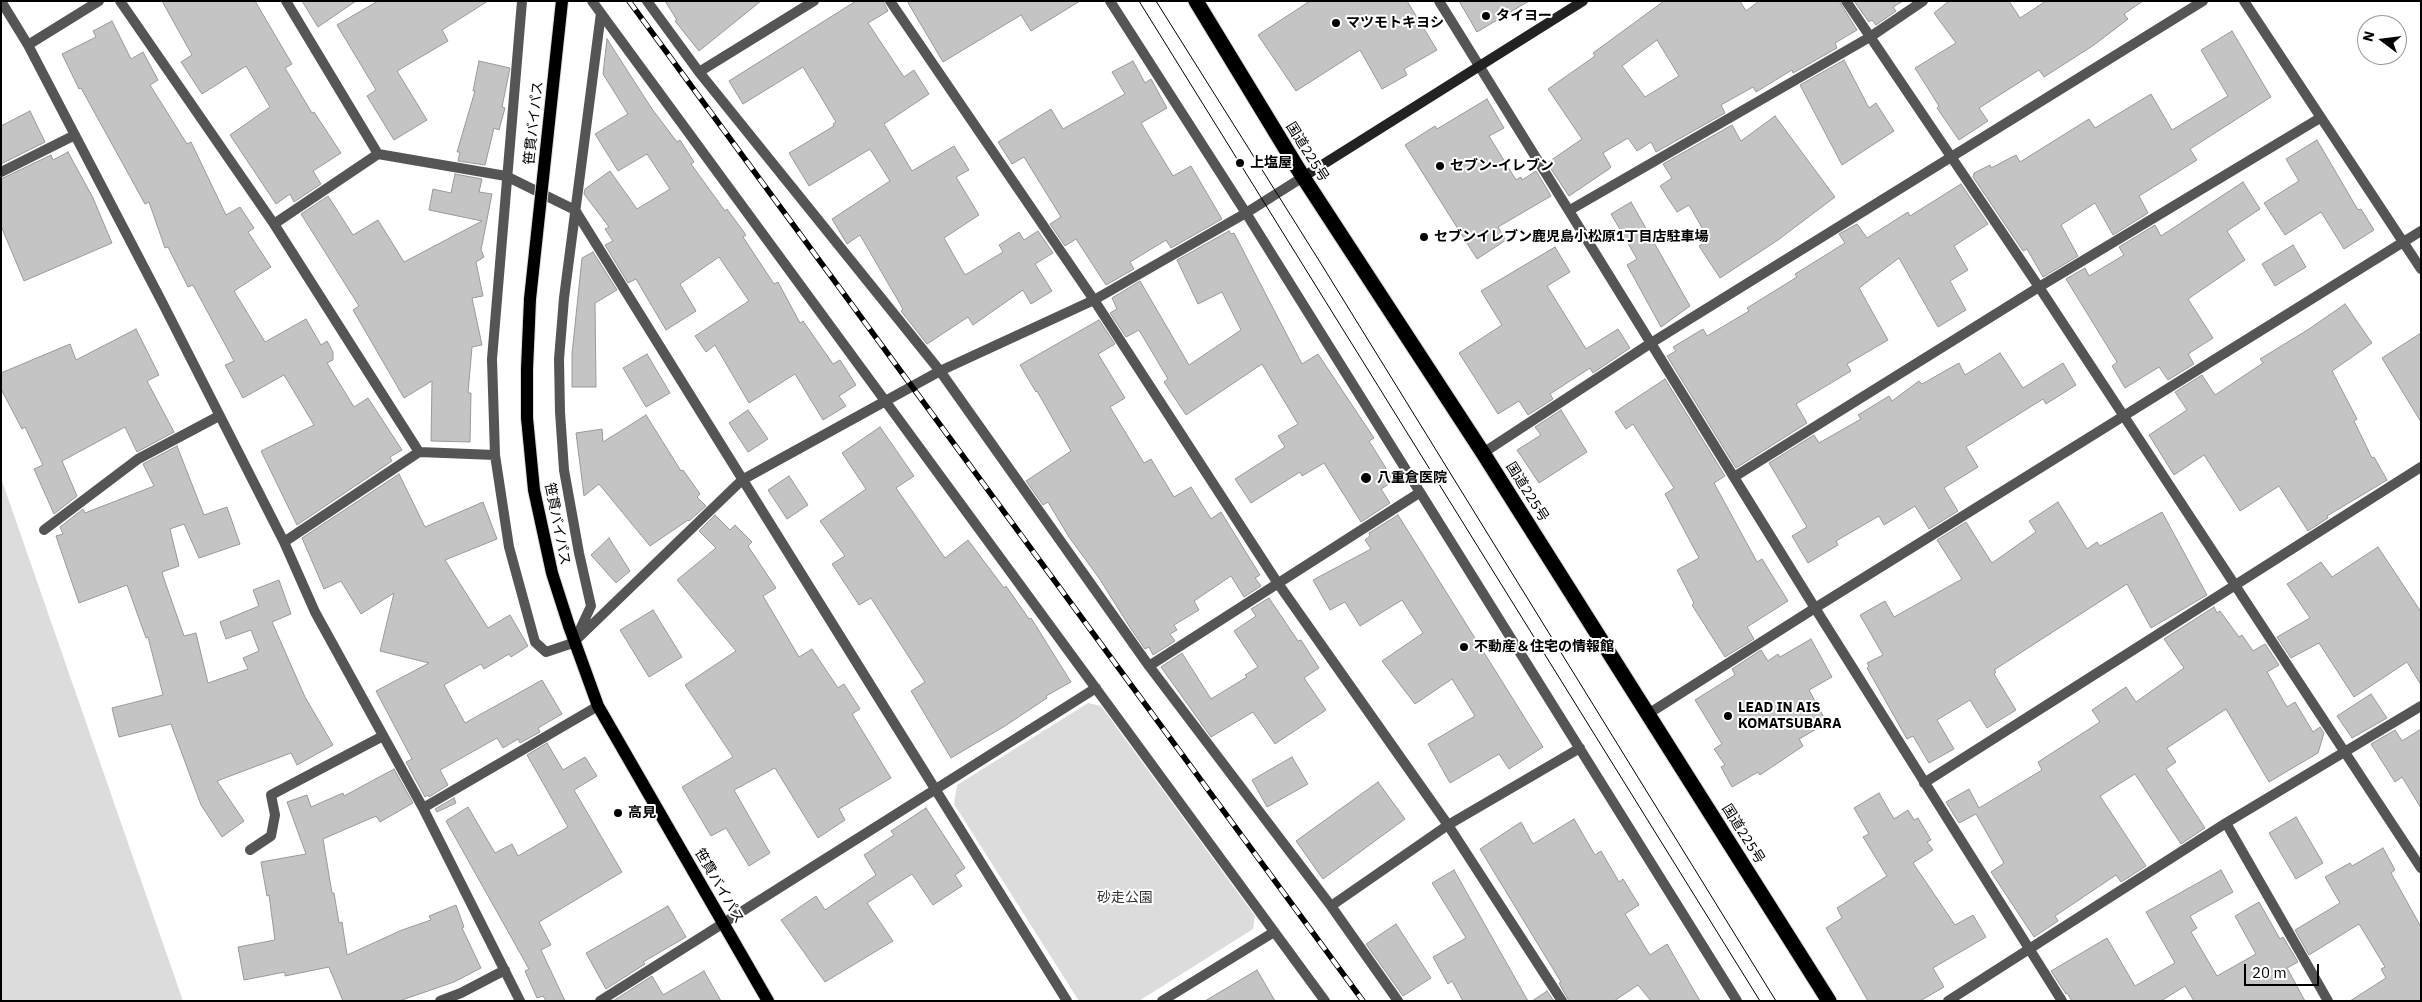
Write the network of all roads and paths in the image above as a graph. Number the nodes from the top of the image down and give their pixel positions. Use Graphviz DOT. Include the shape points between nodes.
graph roads {
  1 [pos="1,1"];
  2 [pos="98,1"];
  3 [pos="120,1"];
  4 [pos="286,1"];
  5 [pos="522,1"];
  6 [pos="562,1"];
  7 [pos="592,1"];
  8 [pos="647,1"];
  9 [pos="814,1"];
  10 [pos="890,1"];
  11 [pos="1110,1"];
  12 [pos="1196,1"];
  13 [pos="1440,1"];
  14 [pos="1583,1"];
  15 [pos="1846,1"];
  16 [pos="1923,1"];
  17 [pos="2203,1"];
  18 [pos="2244,1"];
  19 [pos="601,13"];
  20 [pos="1870,36"];
  21 [pos="28,45"];
  22 [pos="1479,66"];
  23 [pos="698,72"];
  24 [pos="2320,118"];
  25 [pos="75,136"];
  26 [pos="378,154"];
  27 [pos="1952,158"];
  28 [pos="1,172"];
  29 [pos="506,176"];
  30 [pos="1303,178"];
  31 [pos="575,210"];
  32 [pos="1570,210"];
  33 [pos="1246,213"];
  34 [pos="274,224"];
  35 [pos="2421,231"];
  36 [pos="2403,242"];
  37 [pos="2421,268"];
  38 [pos="2039,287"];
  39 [pos="1094,300"];
  40 [pos="1652,343"];
  41 [pos="940,371"];
  42 [pos="887,400"];
  43 [pos="219,416"];
  44 [pos="2124,417"];
  45 [pos="419,452"];
  46 [pos="1483,453"];
  47 [pos="495,455"];
  48 [pos="2421,467"];
  49 [pos="1734,477"];
  50 [pos="742,480"];
  51 [pos="1420,493"];
  52 [pos="44,530"];
  53 [pos="284,542"];
  54 [pos="1277,582"];
  55 [pos="2237,585"];
  56 [pos="1815,608"];
  57 [pos="573,643"];
  58 [pos="1149,666"];
  59 [pos="1096,688"];
  60 [pos="598,706"];
  61 [pos="2421,706"];
  62 [pos="1648,714"];
  63 [pos="383,736"];
  64 [pos="1580,748"];
  65 [pos="2346,752"];
  66 [pos="1924,782"];
  67 [pos="935,790"];
  68 [pos="423,808"];
  69 [pos="2226,823"];
  70 [pos="1448,825"];
  71 [pos="250,850"];
  72 [pos="2421,868"];
  73 [pos="1331,906"];
  74 [pos="723,923"];
  75 [pos="1274,932"];
  76 [pos="2030,949"];
  77 [pos="505,970"];
  78 [pos="440,1001"];
  79 [pos="520,1001"];
  80 [pos="600,1001"];
  81 [pos="768,1001"];
  82 [pos="1066,1001"];
  83 [pos="1162,1001"];
  84 [pos="1325,1001"];
  85 [pos="1398,1001"];
  86 [pos="1562,1001"];
  87 [pos="1737,1001"];
  88 [pos="1828,1001"];
  89 [pos="1948,1001"];
  90 [pos="2062,1001"];
  91 [pos="2328,1001"];
  1 -- 21 [label="street"];
  2 -- 21 [label="street"];
  3 -- 34 [label="street"];
  4 -- 26 [label="street"];
  5 -- 29 [label="street"];
  6 -- 57 [label="main road, 笹貫バイパス, bridge" via="530,299 527,418 534,490 552,573"];
  7 -- 19 [label="street"];
  8 -- 23 [label="street"];
  9 -- 23 [label="street"];
  10 -- 39 [label="street"];
  11 -- 33 [label="street"];
  12 -- 30 [label="highway, 国道225号"];
  13 -- 22 [label="street"];
  14 -- 22 [label="street"];
  15 -- 20 [label="street"];
  16 -- 20 [label="street"];
  17 -- 27 [label="street"];
  18 -- 24 [label="street"];
  19 -- 31 [label="street"];
  19 -- 42 [label="street"];
  20 -- 27 [label="street"];
  20 -- 32 [label="street"];
  21 -- 25 [label="street"];
  22 -- 30 [label="street"];
  22 -- 32 [label="street"];
  23 -- 41 [label="street"];
  24 -- 36 [label="street"];
  24 -- 38 [label="street"];
  25 -- 28 [label="street"];
  25 -- 43 [label="street"];
  26 -- 29 [label="street"];
  26 -- 34 [label="street"];
  27 -- 38 [label="street"];
  27 -- 40 [label="street"];
  29 -- 31 [label="street"];
  29 -- 47 [label="street" via="492,359"];
  30 -- 33 [label="street"];
  30 -- 46 [label="highway, 国道225号"];
  31 -- 50 [label="street"];
  31 -- 57 [label="street" via="559,359 560,412 564,470 591,606"];
  32 -- 40 [label="street"];
  33 -- 39 [label="street"];
  33 -- 51 [label="street"];
  34 -- 45 [label="street"];
  35 -- 36 [label="street"];
  36 -- 37 [label="street"];
  36 -- 44 [label="street"];
  38 -- 44 [label="street"];
  38 -- 49 [label="street"];
  39 -- 41 [label="street"];
  39 -- 54 [label="street"];
  40 -- 46 [label="street"];
  40 -- 49 [label="street"];
  41 -- 42 [label="street"];
  41 -- 58 [label="street"];
  42 -- 50 [label="street"];
  42 -- 59 [label="street"];
  43 -- 52 [label="street" via="138,460"];
  43 -- 53 [label="street"];
  44 -- 55 [label="street"];
  44 -- 56 [label="street"];
  45 -- 47 [label="street"];
  45 -- 53 [label="street"];
  46 -- 62 [label="highway, 国道225号"];
  47 -- 57 [label="street" via="509,547 535,642 546,652"];
  48 -- 55 [label="street"];
  49 -- 56 [label="street"];
  50 -- 57 [label="street"];
  50 -- 67 [label="street"];
  51 -- 54 [label="street"];
  51 -- 64 [label="street"];
  53 -- 63 [label="street" via="315,612"];
  54 -- 58 [label="street"];
  54 -- 70 [label="street"];
  55 -- 65 [label="street"];
  55 -- 66 [label="street"];
  56 -- 62 [label="street"];
  56 -- 66 [label="street"];
  57 -- 60 [label="main road, 笹貫バイパス"];
  58 -- 73 [label="street"];
  59 -- 67 [label="street"];
  59 -- 75 [label="street"];
  60 -- 68 [label="street"];
  60 -- 74 [label="main road, 笹貫バイパス"];
  61 -- 65 [label="street"];
  62 -- 88 [label="highway, 国道225号"];
  63 -- 68 [label="street"];
  63 -- 71 [label="street" via="271,795 275,815 271,836"];
  64 -- 70 [label="street"];
  64 -- 87 [label="street"];
  65 -- 69 [label="street"];
  65 -- 72 [label="street"];
  66 -- 76 [label="street"];
  67 -- 74 [label="street"];
  67 -- 82 [label="street"];
  68 -- 77 [label="street"];
  69 -- 76 [label="street"];
  69 -- 91 [label="street"];
  70 -- 73 [label="street"];
  70 -- 86 [label="street"];
  73 -- 85 [label="street"];
  74 -- 80 [label="street"];
  74 -- 81 [label="main road, 笹貫バイパス"];
  75 -- 83 [label="street"];
  75 -- 84 [label="street"];
  76 -- 89 [label="street"];
  76 -- 90 [label="street"];
  77 -- 78 [label="street"];
  77 -- 79 [label="street"];
}
